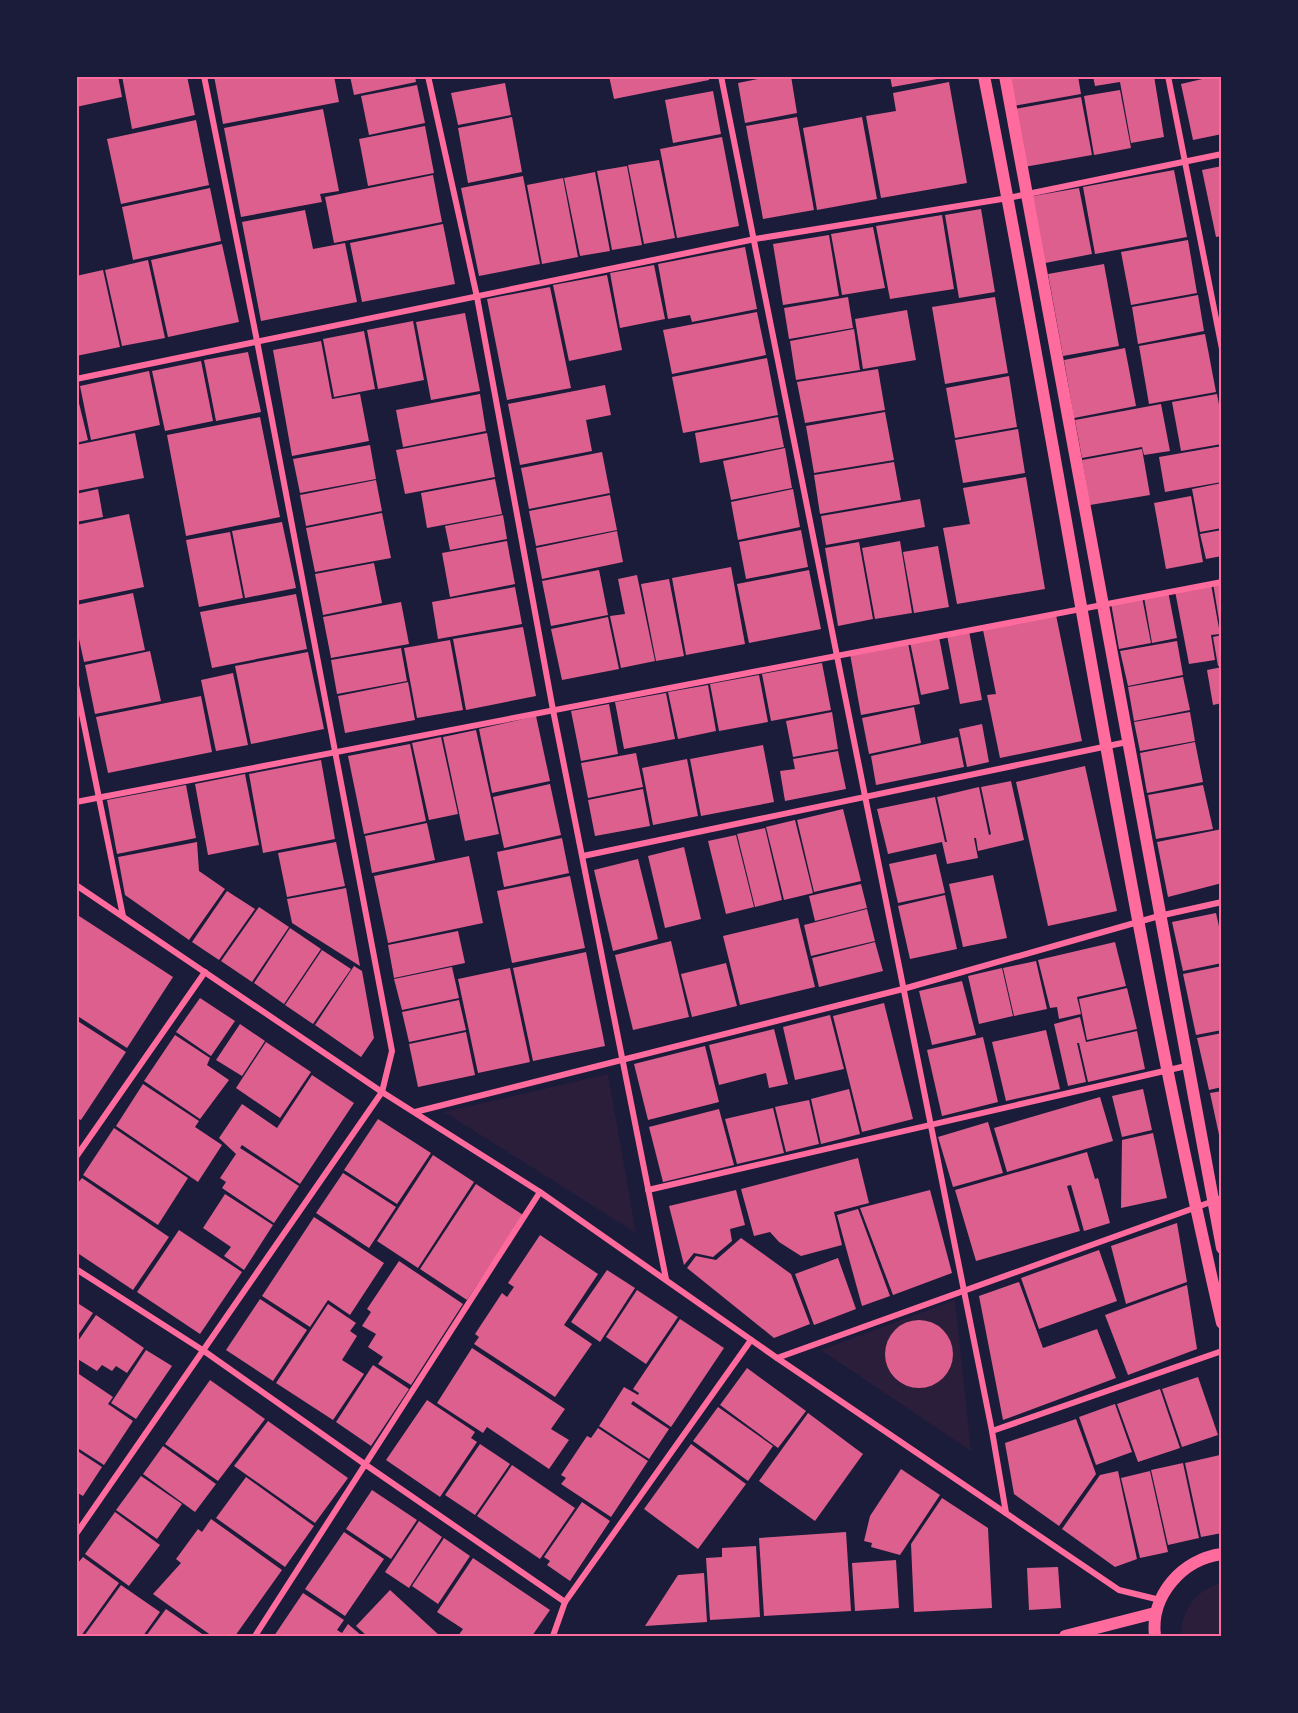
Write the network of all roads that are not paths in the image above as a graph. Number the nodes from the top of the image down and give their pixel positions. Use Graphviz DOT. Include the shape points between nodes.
graph roads {
  1 [pos="204,76"];
  2 [pos="428,76"];
  3 [pos="721,76"];
  4 [pos="984,76"];
  5 [pos="1005,76"];
  6 [pos="1168,76"];
  7 [pos="1221,154"];
  8 [pos="1185,162"];
  9 [pos="1027,193"];
  10 [pos="1008,198"];
  11 [pos="755,239"];
  12 [pos="477,297"];
  13 [pos="257,341"];
  14 [pos="1221,349"];
  15 [pos="76,379"];
  16 [pos="1221,582"];
  17 [pos="1102,604"];
  18 [pos="1081,608"];
  19 [pos="838,655"];
  20 [pos="76,685"];
  21 [pos="553,710"];
  22 [pos="1127,742"];
  23 [pos="1107,747"];
  24 [pos="335,753"];
  25 [pos="99,798"];
  26 [pos="864,798"];
  27 [pos="76,802"];
  28 [pos="583,856"];
  29 [pos="76,885"];
  30 [pos="1221,902"];
  31 [pos="123,916"];
  32 [pos="1159,916"];
  33 [pos="1139,922"];
  34 [pos="205,972"];
  35 [pos="903,989"];
  36 [pos="621,1061"];
  37 [pos="1186,1066"];
  38 [pos="1167,1071"];
  39 [pos="382,1092"];
  40 [pos="415,1112"];
  41 [pos="930,1124"];
  42 [pos="76,1157"];
  43 [pos="648,1190"];
  44 [pos="540,1192"];
  45 [pos="1217,1200"];
  46 [pos="1195,1208"];
  47 [pos="1221,1248"];
  48 [pos="76,1269"];
  49 [pos="666,1279"];
  50 [pos="963,1291"];
  51 [pos="1221,1323"];
  52 [pos="751,1340"];
  53 [pos="204,1351"];
  54 [pos="1221,1351"];
  55 [pos="777,1358"];
  56 [pos="992,1431"];
  57 [pos="366,1465"];
  58 [pos="1006,1513"];
  59 [pos="76,1534"];
  60 [pos="1221,1554"];
  61 [pos="1160,1600"];
  62 [pos="565,1602"];
  63 [pos="1155,1613"];
  64 [pos="255,1636"];
  65 [pos="554,1636"];
  66 [pos="1065,1636"];
  67 [pos="1155,1636"];
  1 -- 13 [label="street"];
  2 -- 12 [label="street"];
  3 -- 11 [label="street"];
  4 -- 10 [label="main road"];
  5 -- 9 [label="main road"];
  6 -- 8 [label="street"];
  7 -- 8 [label="street"];
  8 -- 9 [label="street"];
  8 -- 14 [label="street"];
  9 -- 10 [label="street"];
  9 -- 17 [label="main road"];
  10 -- 11 [label="street"];
  10 -- 18 [label="main road"];
  11 -- 12 [label="street"];
  11 -- 19 [label="street"];
  12 -- 13 [label="street"];
  12 -- 21 [label="street"];
  13 -- 15 [label="street"];
  13 -- 24 [label="street"];
  16 -- 17 [label="street"];
  17 -- 18 [label="street"];
  17 -- 22 [label="main road"];
  18 -- 19 [label="street"];
  18 -- 23 [label="main road"];
  19 -- 21 [label="street"];
  19 -- 26 [label="street"];
  20 -- 25 [label="street"];
  21 -- 24 [label="street"];
  21 -- 28 [label="street"];
  22 -- 23 [label="street"];
  22 -- 32 [label="main road"];
  23 -- 26 [label="street"];
  23 -- 33 [label="main road"];
  24 -- 25 [label="street"];
  24 -- 39 [label="street" via="392,1051"];
  25 -- 27 [label="street"];
  25 -- 31 [label="street"];
  26 -- 28 [label="street"];
  26 -- 35 [label="street"];
  28 -- 36 [label="street"];
  29 -- 31 [label="street"];
  30 -- 32 [label="street"];
  31 -- 34 [label="street"];
  32 -- 33 [label="street"];
  32 -- 37 [label="main road"];
  33 -- 35 [label="street"];
  33 -- 38 [label="main road"];
  34 -- 39 [label="street"];
  34 -- 42 [label="street"];
  35 -- 36 [label="street"];
  35 -- 41 [label="street"];
  36 -- 40 [label="street"];
  36 -- 43 [label="street"];
  37 -- 38 [label="street"];
  37 -- 45 [label="main road"];
  38 -- 41 [label="street"];
  38 -- 46 [label="main road"];
  39 -- 40 [label="street"];
  39 -- 53 [label="street"];
  40 -- 44 [label="street"];
  41 -- 43 [label="street"];
  41 -- 50 [label="street"];
  43 -- 49 [label="street"];
  44 -- 49 [label="street"];
  44 -- 57 [label="street"];
  45 -- 46 [label="street"];
  45 -- 47 [label="main road"];
  46 -- 50 [label="street"];
  46 -- 51 [label="main road"];
  48 -- 53 [label="street"];
  49 -- 52 [label="street"];
  50 -- 55 [label="street"];
  50 -- 56 [label="street"];
  52 -- 55 [label="street"];
  52 -- 62 [label="street"];
  53 -- 57 [label="street"];
  53 -- 59 [label="street"];
  54 -- 56 [label="street"];
  55 -- 58 [label="street"];
  56 -- 58 [label="street"];
  57 -- 62 [label="street"];
  57 -- 64 [label="street"];
  58 -- 61 [label="street" via="1119,1590"];
  60 -- 61 [label="main road" via="1194,1563 1174,1578"];
  61 -- 63 [label="main road"];
  62 -- 65 [label="street"];
  63 -- 66 [label="main road"];
  63 -- 67 [label="main road"];
}
